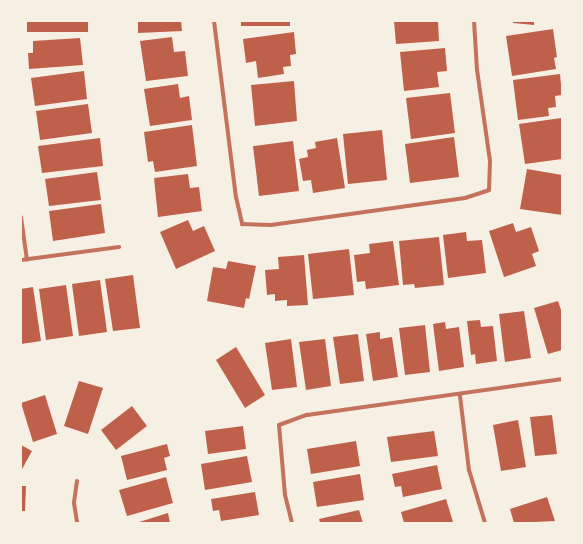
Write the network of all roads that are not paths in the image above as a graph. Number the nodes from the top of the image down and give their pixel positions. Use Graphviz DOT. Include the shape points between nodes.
graph roads {
  1 [pos="214,21"];
  2 [pos="474,21"];
  3 [pos="21,217"];
  4 [pos="119,247"];
  5 [pos="21,260"];
  6 [pos="26,260"];
  7 [pos="562,379"];
  8 [pos="460,396"];
  9 [pos="77,481"];
  10 [pos="77,523"];
  11 [pos="292,523"];
  12 [pos="485,523"];
  1 -- 2 [label="street" via="236,197 242,224 271,225 465,198 489,190 490,161 477,70"];
  3 -- 6 [label="street"];
  4 -- 6 [label="street"];
  5 -- 6 [label="street"];
  7 -- 8 [label="street"];
  8 -- 11 [label="street" via="307,415 279,425 285,495"];
  8 -- 12 [label="street" via="469,470"];
  9 -- 10 [label="street" via="74,503"];
}
